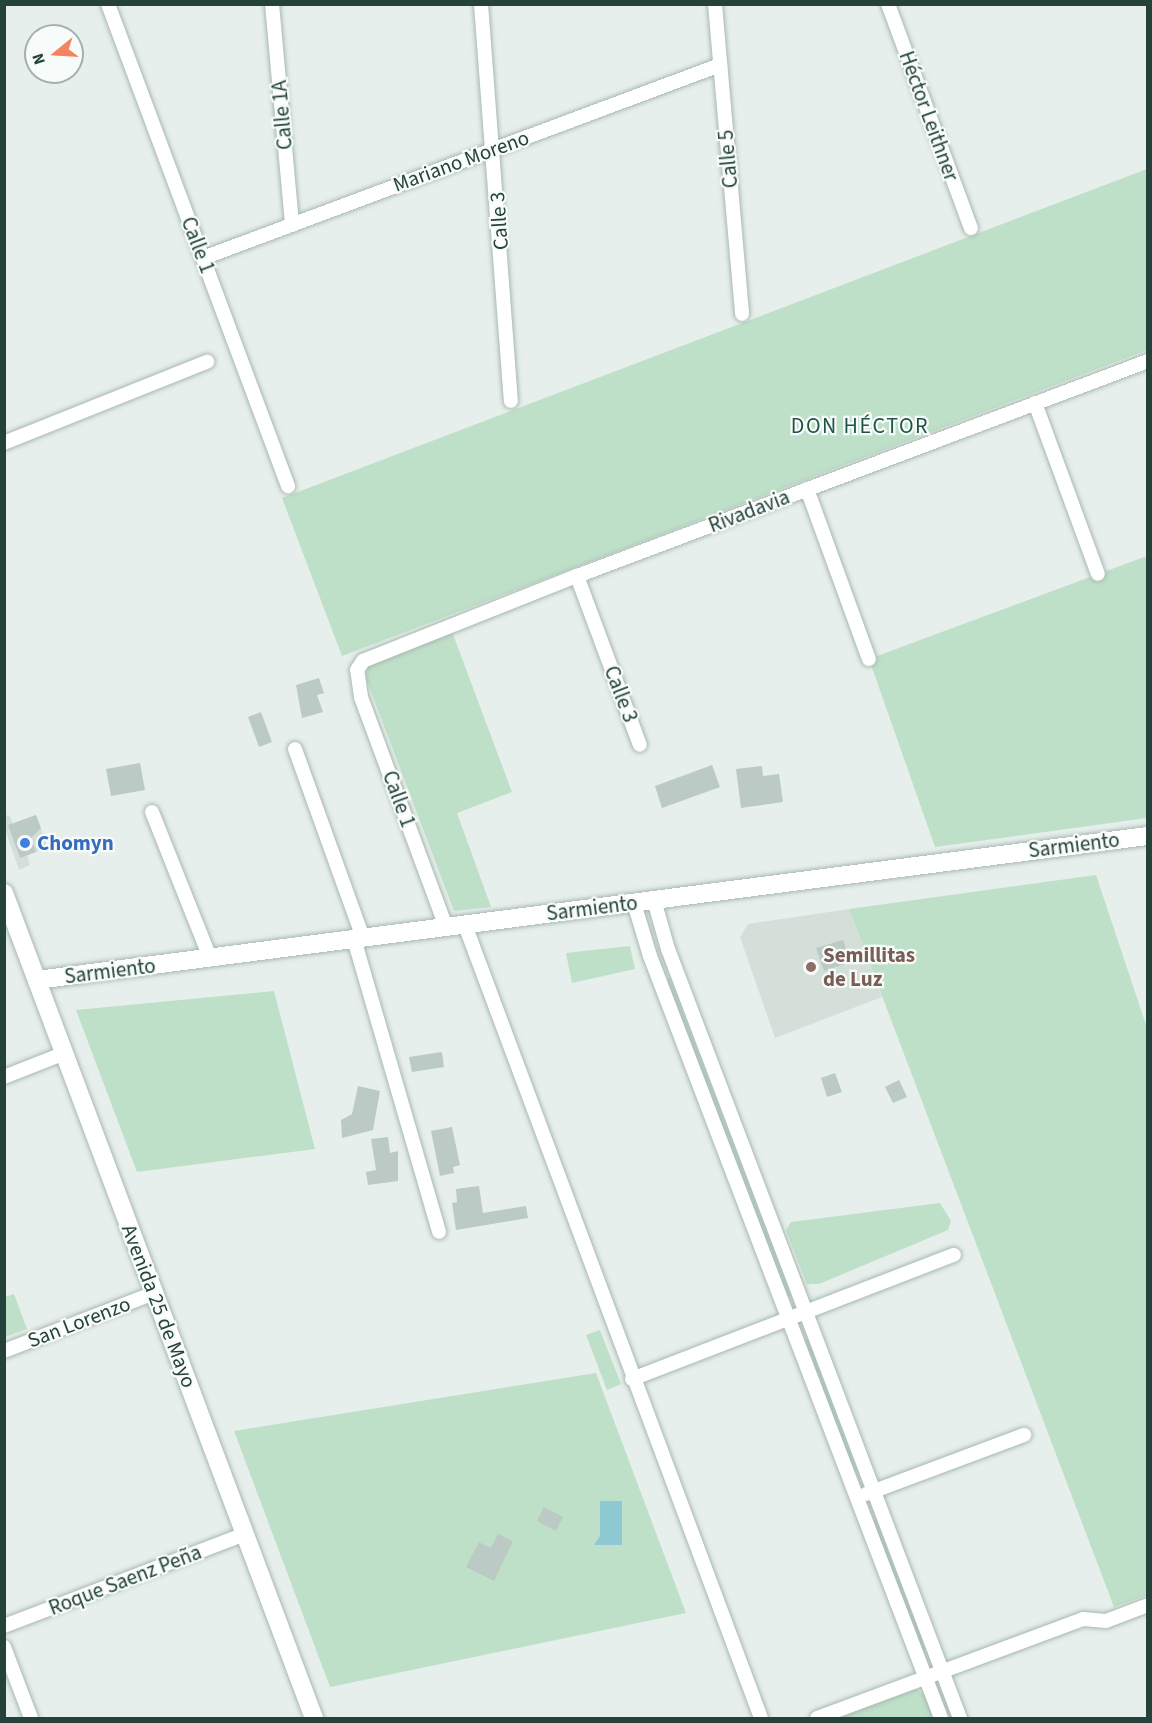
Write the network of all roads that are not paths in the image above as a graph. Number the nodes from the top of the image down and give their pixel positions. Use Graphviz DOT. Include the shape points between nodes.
graph roads {
  1 [pos="108,4"];
  2 [pos="272,4"];
  3 [pos="481,4"];
  4 [pos="715,4"];
  5 [pos="888,4"];
  6 [pos="720,65"];
  7 [pos="494,149"];
  8 [pos="292,225"];
  9 [pos="970,228"];
  10 [pos="202,258"];
  11 [pos="742,314"];
  12 [pos="1148,361"];
  13 [pos="207,362"];
  14 [pos="511,401"];
  15 [pos="1035,403"];
  16 [pos="4,443"];
  17 [pos="288,486"];
  18 [pos="807,489"];
  19 [pos="1098,574"];
  20 [pos="577,576"];
  21 [pos="869,659"];
  22 [pos="357,670"];
  23 [pos="640,745"];
  24 [pos="295,750"];
  25 [pos="152,812"];
  26 [pos="1148,836"];
  27 [pos="4,893"];
  28 [pos="654,900"];
  29 [pos="634,903"];
  30 [pos="456,926"];
  31 [pos="358,939"];
  32 [pos="210,958"];
  33 [pos="37,980"];
  34 [pos="65,1053"];
  35 [pos="4,1077"];
  36 [pos="439,1232"];
  37 [pos="954,1255"];
  38 [pos="154,1293"];
  39 [pos="805,1312"];
  40 [pos="788,1319"];
  41 [pos="4,1351"];
  42 [pos="632,1379"];
  43 [pos="1024,1435"];
  44 [pos="874,1492"];
  45 [pos="857,1498"];
  46 [pos="245,1534"];
  47 [pos="1148,1605"];
  48 [pos="4,1626"];
  49 [pos="4,1647"];
  50 [pos="942,1672"];
  51 [pos="926,1678"];
  52 [pos="31,1719"];
  53 [pos="314,1719"];
  54 [pos="760,1719"];
  55 [pos="817,1719"];
  56 [pos="941,1719"];
  57 [pos="960,1719"];
  1 -- 10 [label="street, Calle 1"];
  2 -- 8 [label="street, Calle 1A"];
  3 -- 7 [label="street, Calle 3"];
  4 -- 6 [label="street, Calle 5"];
  5 -- 9 [label="street, Héctor Leithner"];
  6 -- 7 [label="street, Mariano Moreno"];
  6 -- 11 [label="street, Calle 5"];
  7 -- 8 [label="street, Mariano Moreno"];
  7 -- 14 [label="street, Calle 3"];
  8 -- 10 [label="street, Mariano Moreno"];
  10 -- 17 [label="street, Calle 1"];
  12 -- 15 [label="street, Rivadavia"];
  13 -- 16 [label="street"];
  15 -- 18 [label="street, Rivadavia"];
  15 -- 19 [label="street"];
  18 -- 20 [label="street, Rivadavia"];
  18 -- 21 [label="street"];
  20 -- 22 [label="street, Rivadavia" via="374,656"];
  20 -- 23 [label="street, Calle 3"];
  22 -- 30 [label="street, Calle 1" via="361,697"];
  24 -- 31 [label="street"];
  25 -- 32 [label="street"];
  26 -- 28 [label="street, Sarmiento"];
  27 -- 33 [label="street, Avenida 25 de Mayo"];
  28 -- 29 [label="street, Sarmiento"];
  28 -- 39 [label="street" via="668,949"];
  29 -- 30 [label="street, Sarmiento"];
  29 -- 40 [label="street" via="650,956"];
  30 -- 31 [label="street, Sarmiento"];
  30 -- 42 [label="street, Calle 1"];
  31 -- 32 [label="street, Sarmiento"];
  31 -- 36 [label="street"];
  32 -- 33 [label="street, Sarmiento"];
  33 -- 34 [label="street, Avenida 25 de Mayo"];
  34 -- 35 [label="street"];
  34 -- 38 [label="street, Avenida 25 de Mayo"];
  37 -- 39 [label="street"];
  38 -- 41 [label="street, San Lorenzo"];
  38 -- 46 [label="street, Avenida 25 de Mayo"];
  39 -- 40 [label="street"];
  39 -- 44 [label="street"];
  40 -- 42 [label="street"];
  40 -- 45 [label="street"];
  42 -- 54 [label="street, Calle 1"];
  43 -- 44 [label="street"];
  44 -- 45 [label="street"];
  44 -- 50 [label="street"];
  45 -- 51 [label="street"];
  46 -- 48 [label="street, Roque Saenz Peña"];
  46 -- 53 [label="street, Avenida 25 de Mayo"];
  47 -- 50 [label="street" via="1106,1621 1083,1619"];
  49 -- 52 [label="street"];
  50 -- 51 [label="street"];
  50 -- 57 [label="street"];
  51 -- 55 [label="street"];
  51 -- 56 [label="street"];
}
